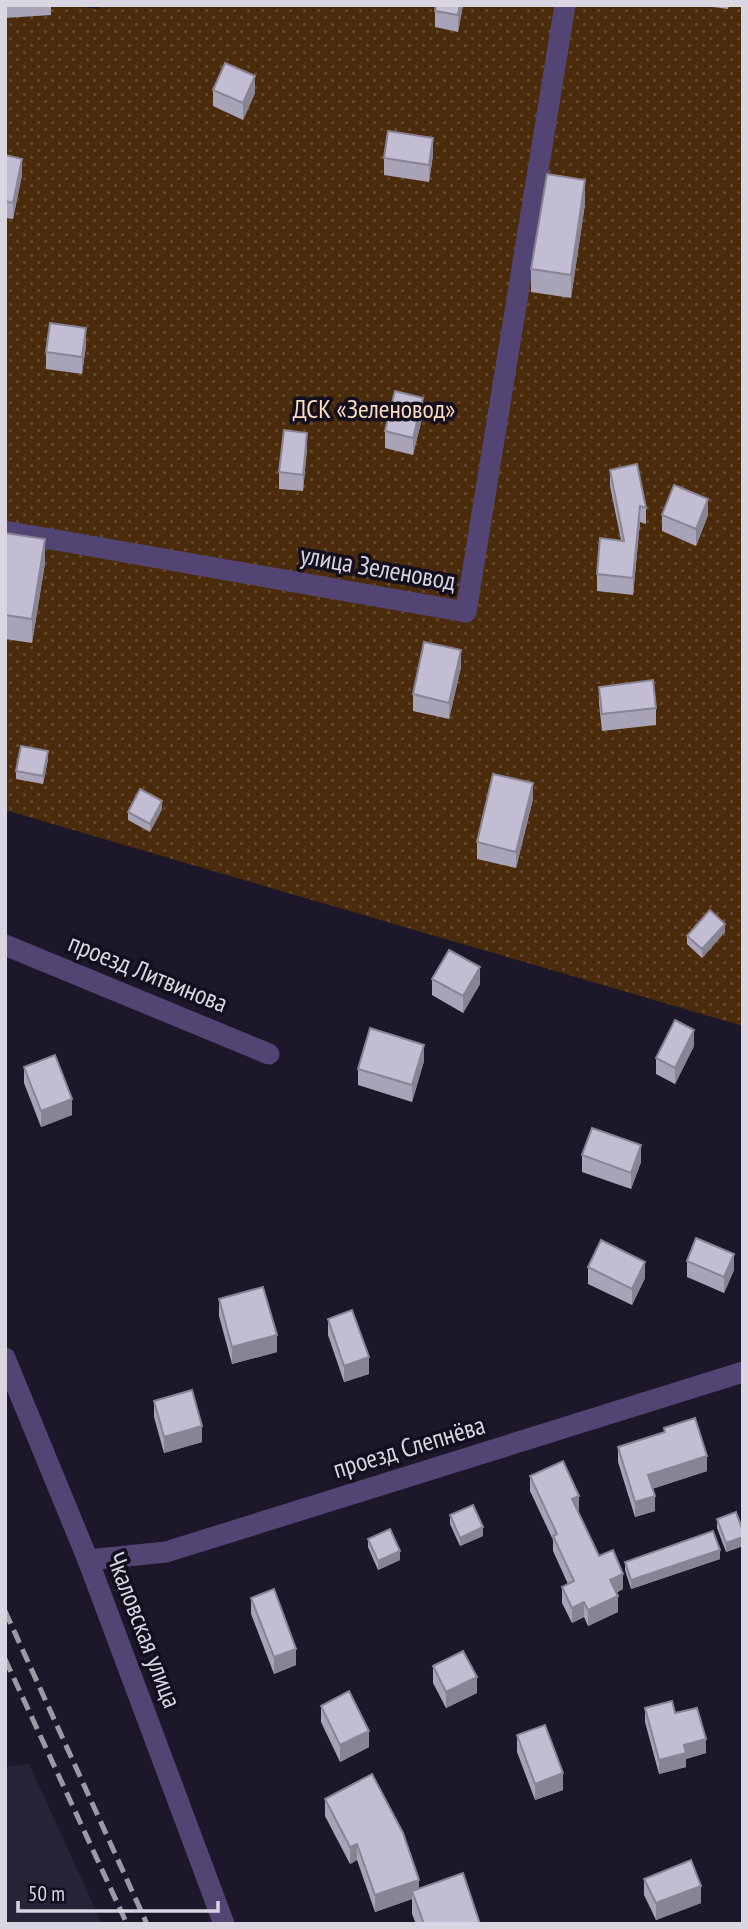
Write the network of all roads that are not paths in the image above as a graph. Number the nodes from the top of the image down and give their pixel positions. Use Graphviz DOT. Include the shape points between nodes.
graph roads {
  1 [pos="565,5"];
  2 [pos="5,531"];
  3 [pos="5,945"];
  4 [pos="269,1054"];
  5 [pos="5,1358"];
  6 [pos="743,1373"];
  7 [pos="88,1560"];
  8 [pos="223,1924"];
  1 -- 2 [label="street, улица Зеленовод" via="466,612"];
  3 -- 4 [label="street, проезд Литвинова"];
  5 -- 7 [label="street, Чкаловская улица"];
  6 -- 7 [label="street, проезд Слепнёва" via="166,1552"];
  7 -- 8 [label="street, Чкаловская улица"];
}
